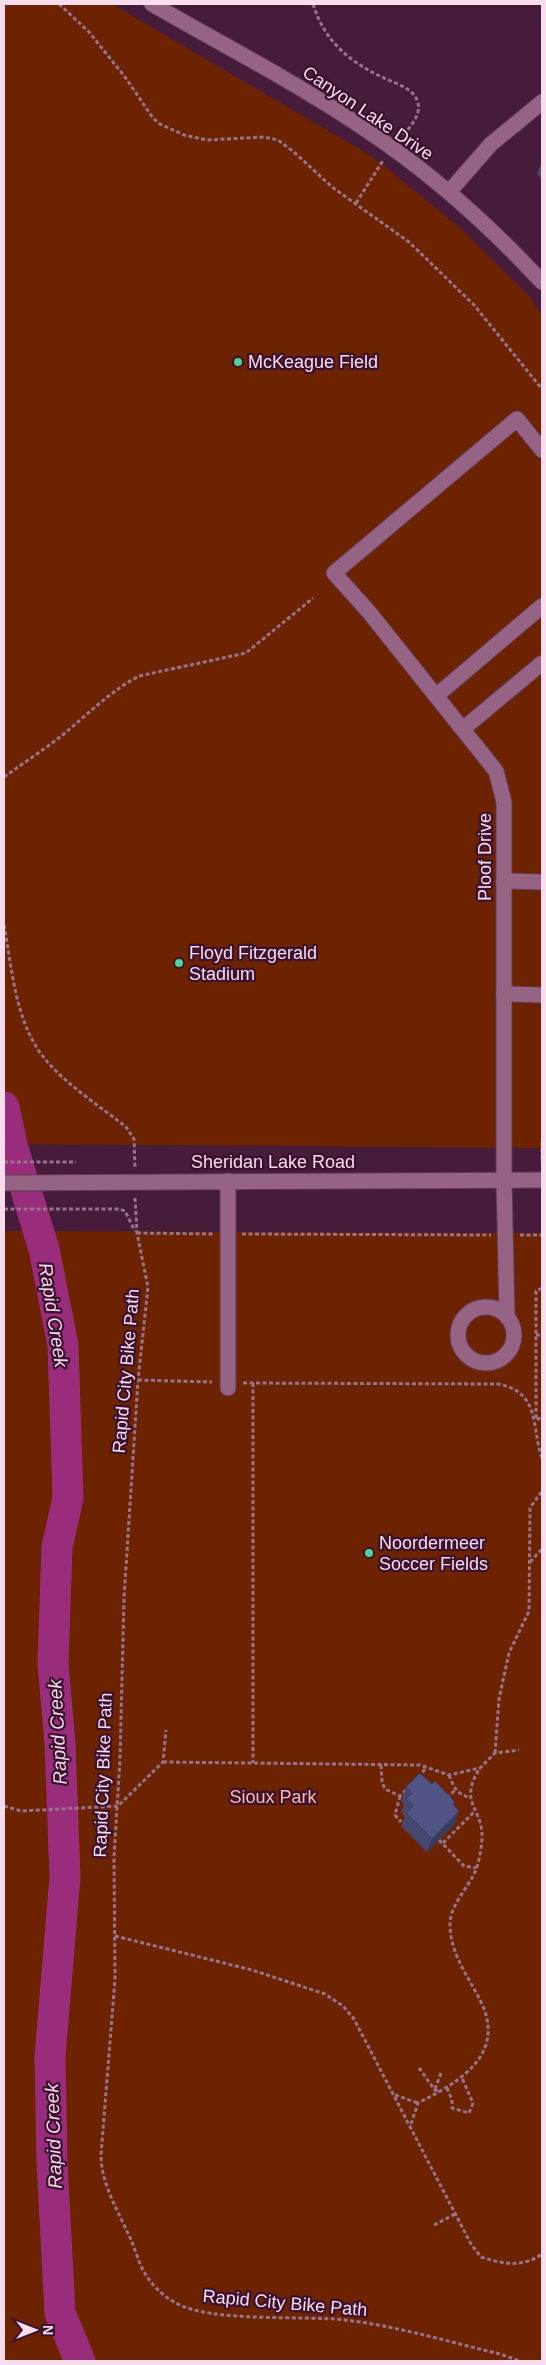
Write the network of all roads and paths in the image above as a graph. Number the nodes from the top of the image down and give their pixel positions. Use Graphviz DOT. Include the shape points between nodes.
graph roads {
  1 [pos="59,4"];
  2 [pos="152,4"];
  3 [pos="313,4"];
  4 [pos="542,102"];
  5 [pos="392,148"];
  6 [pos="449,192"];
  7 [pos="356,203"];
  8 [pos="542,282"];
  9 [pos="542,388"];
  10 [pos="542,450"];
  11 [pos="313,598"];
  12 [pos="542,606"];
  13 [pos="542,663"];
  14 [pos="436,696"];
  15 [pos="464,728"];
  16 [pos="4,777"];
  17 [pos="504,881"];
  18 [pos="542,882"];
  19 [pos="4,925"];
  20 [pos="504,994"];
  21 [pos="542,995"];
  22 [pos="542,1142"];
  23 [pos="4,1162"];
  24 [pos="76,1162"];
  25 [pos="542,1162"];
  26 [pos="504,1180"];
  27 [pos="542,1180"];
  28 [pos="134,1181"];
  29 [pos="228,1181"];
  30 [pos="4,1183"];
  31 [pos="4,1209"];
  32 [pos="137,1233"];
  33 [pos="229,1234"];
  34 [pos="505,1235"];
  35 [pos="542,1235"];
  36 [pos="542,1288"];
  37 [pos="507,1315"];
  38 [pos="536,1335"];
  39 [pos="542,1335"];
  40 [pos="138,1380"];
  41 [pos="252,1383"];
  42 [pos="228,1385"];
  43 [pos="542,1417"];
  44 [pos="536,1420"];
  45 [pos="542,1458"];
  46 [pos="542,1491"];
  47 [pos="542,1549"];
  48 [pos="529,1562"];
  49 [pos="166,1730"];
  50 [pos="519,1750"];
  51 [pos="495,1753"];
  52 [pos="163,1762"];
  53 [pos="252,1763"];
  54 [pos="381,1765"];
  55 [pos="426,1768"];
  56 [pos="480,1768"];
  57 [pos="449,1775"];
  58 [pos="455,1790"];
  59 [pos="400,1796"];
  60 [pos="471,1798"];
  61 [pos="445,1800"];
  62 [pos="4,1806"];
  63 [pos="118,1806"];
  64 [pos="474,1812"];
  65 [pos="401,1822"];
  66 [pos="439,1840"];
  67 [pos="443,1844"];
  68 [pos="476,1868"];
  69 [pos="116,1936"];
  70 [pos="419,2068"];
  71 [pos="441,2073"];
  72 [pos="462,2078"];
  73 [pos="447,2088"];
  74 [pos="435,2090"];
  75 [pos="441,2091"];
  76 [pos="394,2095"];
  77 [pos="418,2103"];
  78 [pos="411,2124"];
  79 [pos="455,2214"];
  80 [pos="434,2225"];
  81 [pos="541,2256"];
  82 [pos="520,2361"];
  1 -- 7 [label="path" via="89,32 160,124 184,135 207,140 264,137 278,140"];
  2 -- 5 [label="street, Canyon Lake Drive" via="320,100"];
  3 -- 5 [label="path" via="322,27 338,49 363,67 406,88 417,98 419,111 416,118"];
  4 -- 6 [label="street" via="492,144"];
  5 -- 6 [label="street, Canyon Lake Drive"];
  5 -- 7 [label="path"];
  6 -- 8 [label="street, Canyon Lake Drive"];
  7 -- 9 [label="path" via="409,242 453,282 495,328"];
  10 -- 14 [label="street, Ploof Drive" via="517,419 334,574"];
  11 -- 16 [label="path" via="246,653 139,676 126,683 58,739"];
  12 -- 14 [label="street"];
  13 -- 15 [label="street"];
  14 -- 15 [label="street, Ploof Drive"];
  15 -- 17 [label="street, Ploof Drive" via="496,771 502,791"];
  17 -- 18 [label="street"];
  17 -- 20 [label="street, Ploof Drive"];
  19 -- 28 [label="path, Rapid City Bike Path" via="17,998 31,1036 56,1071 126,1127 134,1139"];
  20 -- 21 [label="street"];
  20 -- 26 [label="street, Ploof Drive"];
  22 -- 25 [label="path"];
  23 -- 24 [label="path"];
  26 -- 27 [label="street, Sheridan Lake Road"];
  26 -- 29 [label="street, Sheridan Lake Road"];
  26 -- 34 [label="street, Ploof Drive"];
  28 -- 29 [label="street, Sheridan Lake Road"];
  28 -- 30 [label="street, Sheridan Lake Road"];
  28 -- 32 [label="path, Rapid City Bike Path"];
  29 -- 33 [label="street"];
  31 -- 32 [label="path" via="126,1211"];
  32 -- 33 [label="path"];
  32 -- 40 [label="path, Rapid City Bike Path" via="148,1287"];
  33 -- 34 [label="path"];
  33 -- 42 [label="street"];
  34 -- 35 [label="path"];
  34 -- 37 [label="street, Ploof Drive"];
  36 -- 38 [label="path" via="536,1291"];
  38 -- 39 [label="path"];
  38 -- 44 [label="path"];
  40 -- 42 [label="path"];
  40 -- 63 [label="path, Rapid City Bike Path" via="124,1608"];
  41 -- 42 [label="path"];
  41 -- 44 [label="path" via="498,1384 512,1386 525,1399"];
  41 -- 53 [label="path"];
  43 -- 44 [label="path"];
  44 -- 45 [label="path"];
  46 -- 48 [label="path" via="530,1508"];
  47 -- 48 [label="path"];
  48 -- 51 [label="path" via="529,1611 509,1652 499,1699"];
  49 -- 52 [label="path"];
  50 -- 51 [label="path"];
  51 -- 56 [label="path"];
  52 -- 53 [label="path"];
  52 -- 63 [label="path"];
  53 -- 54 [label="path"];
  54 -- 55 [label="path"];
  54 -- 59 [label="path" via="385,1789"];
  55 -- 57 [label="path"];
  55 -- 59 [label="path"];
  56 -- 57 [label="path"];
  56 -- 60 [label="path" via="473,1778"];
  57 -- 58 [label="path"];
  58 -- 60 [label="path"];
  58 -- 61 [label="path"];
  59 -- 65 [label="path" via="395,1815"];
  60 -- 64 [label="path"];
  62 -- 63 [label="path" via="35,1811"];
  63 -- 69 [label="path, Rapid City Bike Path" via="114,1857"];
  64 -- 67 [label="path"];
  64 -- 68 [label="path" via="482,1836"];
  66 -- 67 [label="path"];
  67 -- 68 [label="path" via="464,1866"];
  68 -- 72 [label="path" via="454,1908 450,1924 452,1944 460,1966 482,2004 487,2033 478,2063"];
  69 -- 76 [label="path" via="252,1970 325,1994 343,2006 354,2019"];
  69 -- 82 [label="path, Rapid City Bike Path" via="101,2166 106,2186 145,2274 156,2287 171,2300 190,2309 367,2323"];
  70 -- 74 [label="path"];
  71 -- 74 [label="path"];
  72 -- 73 [label="path"];
  72 -- 73 [label="path" via="473,2102 469,2113 452,2108"];
  73 -- 75 [label="path"];
  74 -- 75 [label="path"];
  75 -- 77 [label="path"];
  76 -- 77 [label="path"];
  76 -- 78 [label="path"];
  77 -- 78 [label="path"];
  78 -- 79 [label="path"];
  79 -- 80 [label="path"];
  79 -- 81 [label="path" via="481,2258 515,2265"];
}
